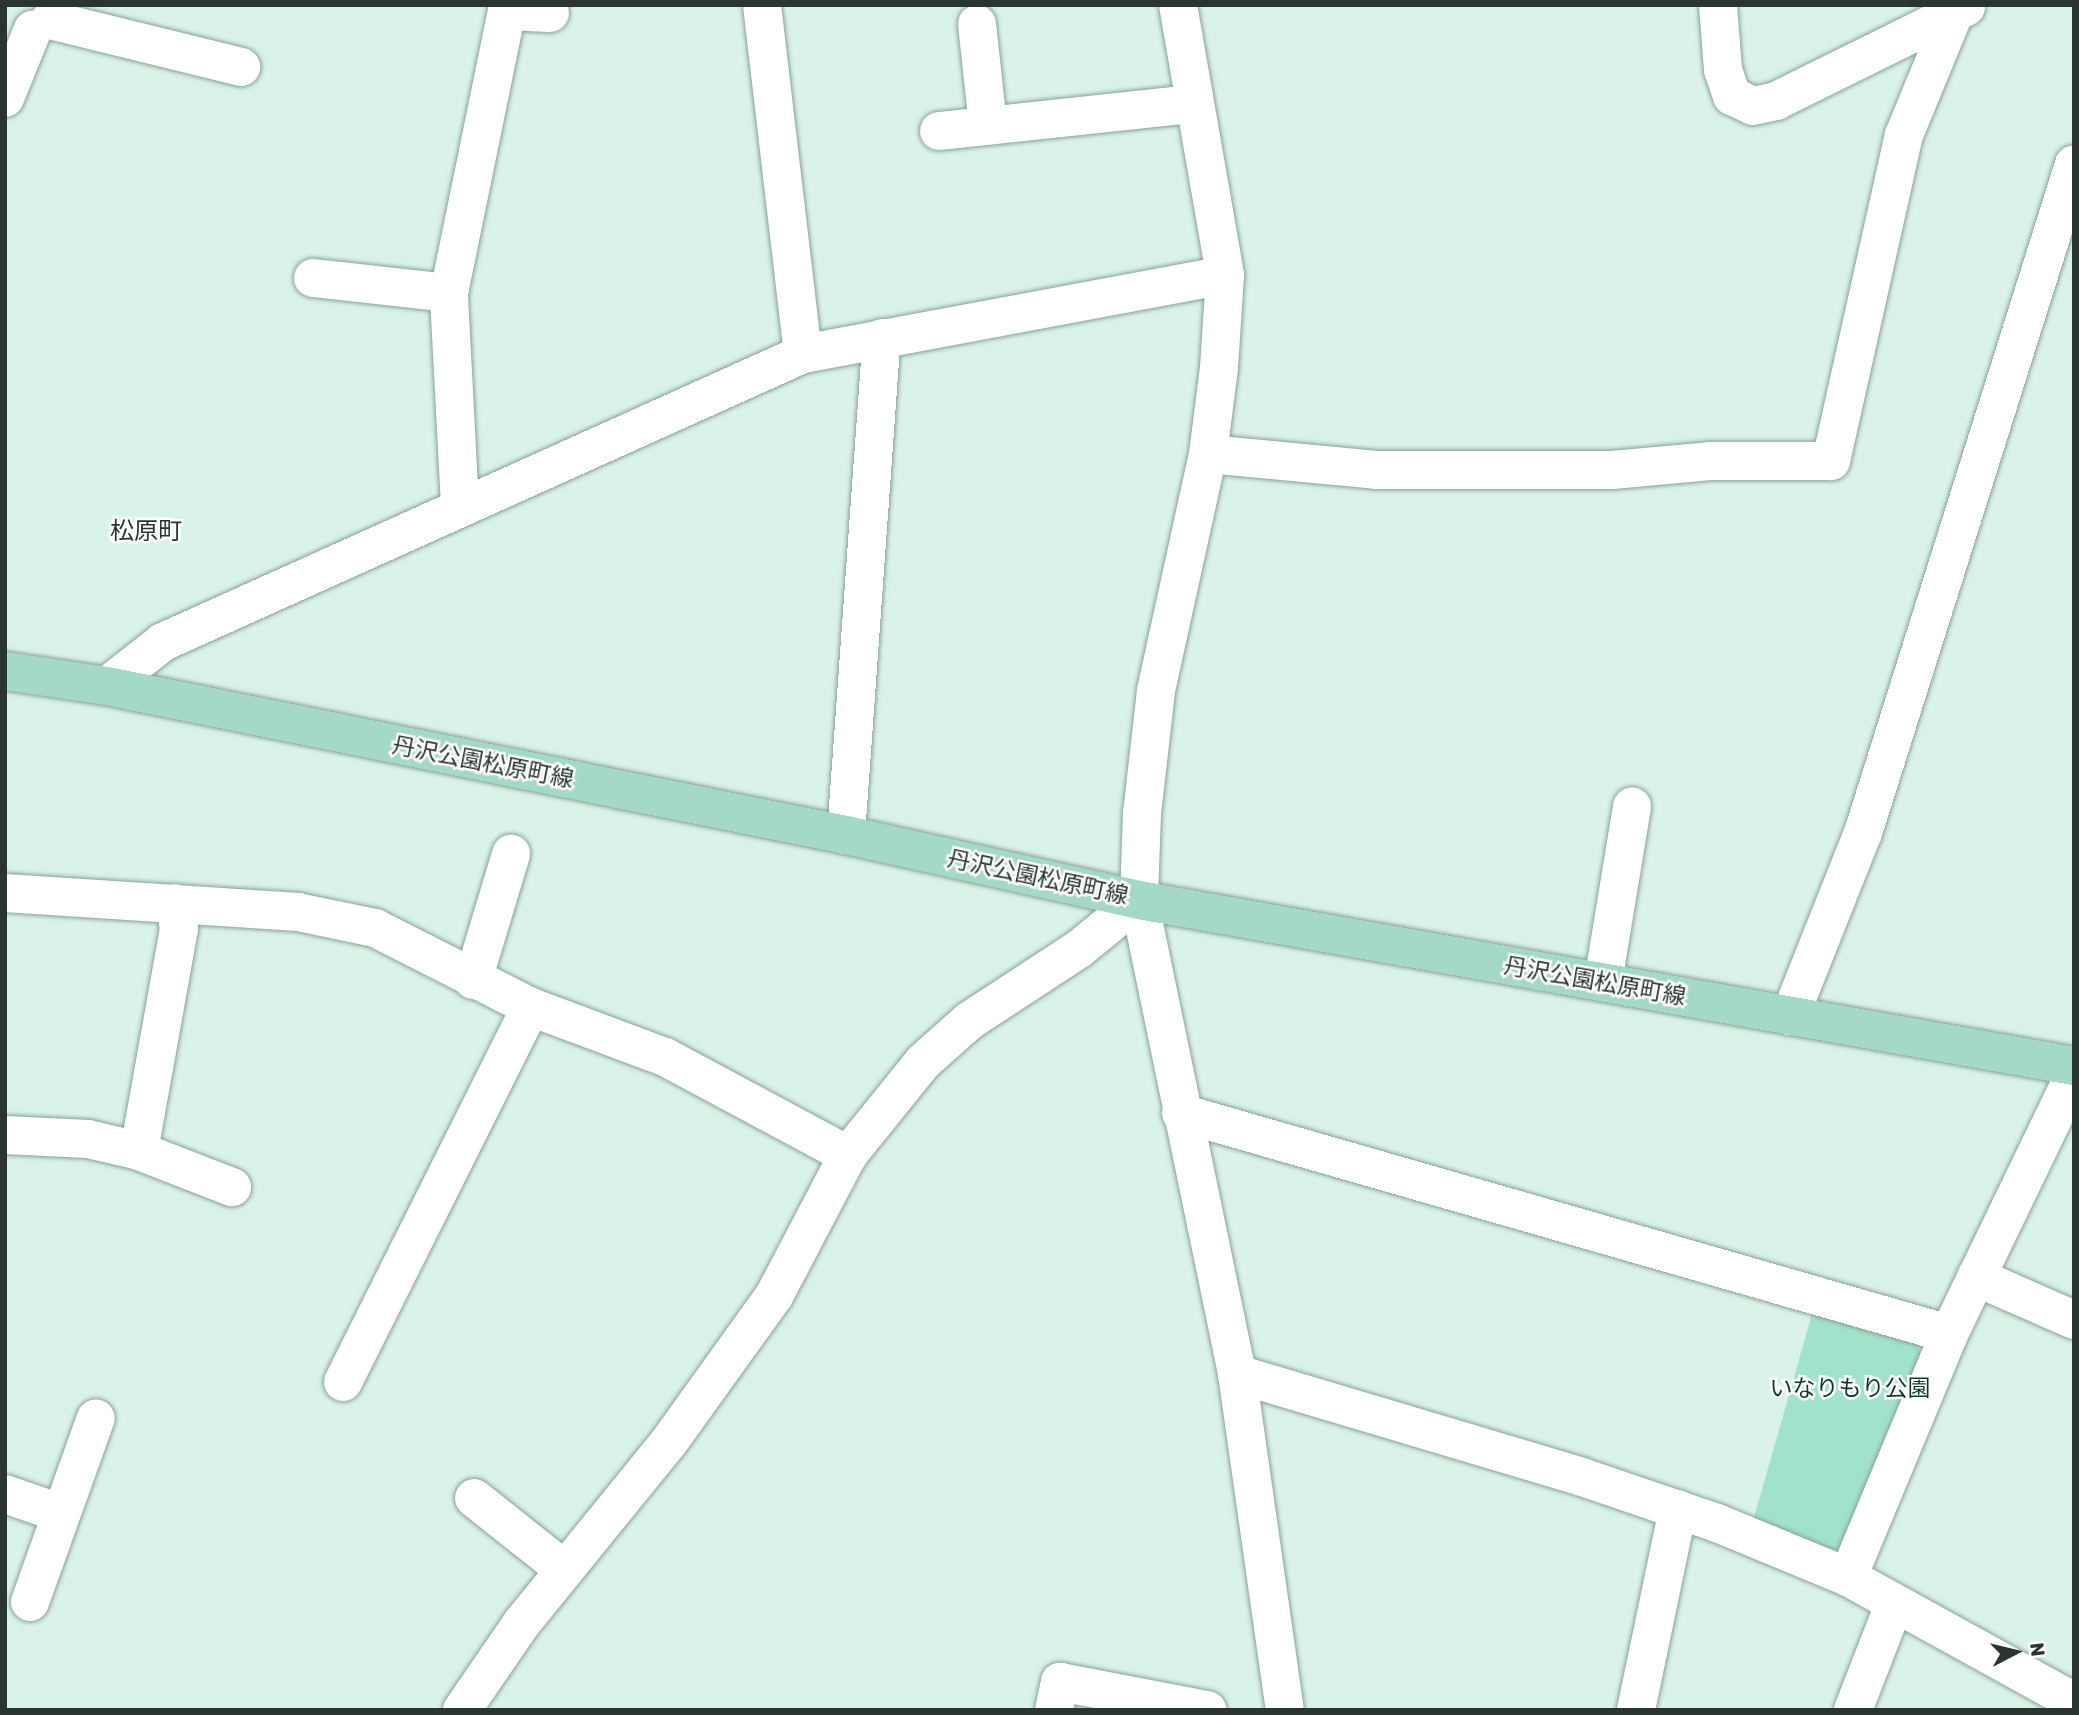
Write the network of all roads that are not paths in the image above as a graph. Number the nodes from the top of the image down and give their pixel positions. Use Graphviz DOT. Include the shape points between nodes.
graph roads {
  1 [pos="762,5"];
  2 [pos="1178,5"];
  3 [pos="1718,5"];
  4 [pos="508,8"];
  5 [pos="1963,8"];
  6 [pos="550,13"];
  7 [pos="36,21"];
  8 [pos="977,24"];
  9 [pos="241,67"];
  10 [pos="5,98"];
  11 [pos="1194,104"];
  12 [pos="988,125"];
  13 [pos="939,131"];
  14 [pos="2074,163"];
  15 [pos="1225,275"];
  16 [pos="313,278"];
  17 [pos="449,293"];
  18 [pos="882,338"];
  19 [pos="803,354"];
  20 [pos="1208,454"];
  21 [pos="460,506"];
  22 [pos="5,671"];
  23 [pos="107,686"];
  24 [pos="1632,806"];
  25 [pos="846,835"];
  26 [pos="511,854"];
  27 [pos="5,893"];
  28 [pos="1139,900"];
  29 [pos="174,903"];
  30 [pos="473,980"];
  31 [pos="1603,982"];
  32 [pos="531,1007"];
  33 [pos="1790,1016"];
  34 [pos="2074,1066"];
  35 [pos="2074,1075"];
  36 [pos="1181,1112"];
  37 [pos="5,1135"];
  38 [pos="139,1151"];
  39 [pos="848,1155"];
  40 [pos="232,1187"];
  41 [pos="1976,1277"];
  42 [pos="2074,1320"];
  43 [pos="1950,1335"];
  44 [pos="1237,1374"];
  45 [pos="343,1382"];
  46 [pos="96,1418"];
  47 [pos="5,1494"];
  48 [pos="474,1498"];
  49 [pos="1678,1509"];
  50 [pos="60,1514"];
  51 [pos="565,1570"];
  52 [pos="1848,1577"];
  53 [pos="30,1602"];
  54 [pos="1894,1605"];
  55 [pos="2074,1702"];
  56 [pos="462,1710"];
  57 [pos="1054,1710"];
  58 [pos="1207,1710"];
  59 [pos="1285,1710"];
  60 [pos="1636,1710"];
  61 [pos="1853,1710"];
  1 -- 19 [label="street"];
  2 -- 11 [label="street"];
  3 -- 5 [label="street" via="1727,83 1732,96 1753,106 1776,101"];
  4 -- 6 [label="street"];
  4 -- 17 [label="street"];
  5 -- 20 [label="street" via="1904,135 1832,461 1711,461 1612,470 1389,470"];
  7 -- 9 [label="street"];
  7 -- 10 [label="street"];
  8 -- 12 [label="street"];
  11 -- 12 [label="street"];
  11 -- 15 [label="street"];
  12 -- 13 [label="street"];
  14 -- 33 [label="street" via="1863,832"];
  15 -- 18 [label="street"];
  15 -- 20 [label="street" via="1220,368"];
  16 -- 17 [label="street"];
  17 -- 21 [label="street"];
  18 -- 19 [label="street"];
  18 -- 25 [label="street"];
  19 -- 21 [label="street"];
  20 -- 28 [label="street" via="1156,691 1142,813"];
  21 -- 23 [label="street" via="163,642"];
  22 -- 23 [label="main road, 丹沢公園松原町線"];
  23 -- 25 [label="main road, 丹沢公園松原町線"];
  24 -- 31 [label="street"];
  25 -- 28 [label="main road, 丹沢公園松原町線"];
  26 -- 30 [label="street"];
  27 -- 29 [label="street"];
  28 -- 31 [label="main road, 丹沢公園松原町線"];
  28 -- 36 [label="street"];
  28 -- 39 [label="street" via="1079,949 970,1021 923,1062"];
  29 -- 30 [label="street" via="298,912 375,928"];
  29 -- 38 [label="street" via="179,929"];
  30 -- 32 [label="street"];
  31 -- 33 [label="main road, 丹沢公園松原町線"];
  32 -- 39 [label="street" via="665,1058"];
  32 -- 45 [label="street"];
  33 -- 34 [label="main road, 丹沢公園松原町線"];
  35 -- 41 [label="street"];
  36 -- 43 [label="street"];
  36 -- 44 [label="street"];
  37 -- 38 [label="street" via="88,1139"];
  38 -- 40 [label="street"];
  39 -- 51 [label="street" via="774,1296 669,1442"];
  41 -- 42 [label="street"];
  41 -- 43 [label="street"];
  43 -- 52 [label="street"];
  44 -- 49 [label="street"];
  44 -- 59 [label="street"];
  46 -- 50 [label="street"];
  47 -- 50 [label="street"];
  48 -- 51 [label="street"];
  49 -- 52 [label="street"];
  49 -- 60 [label="street"];
  50 -- 53 [label="street"];
  51 -- 56 [label="street"];
  52 -- 54 [label="street"];
  54 -- 55 [label="street"];
  54 -- 61 [label="street"];
  57 -- 58 [label="street" via="1060,1682"];
}
